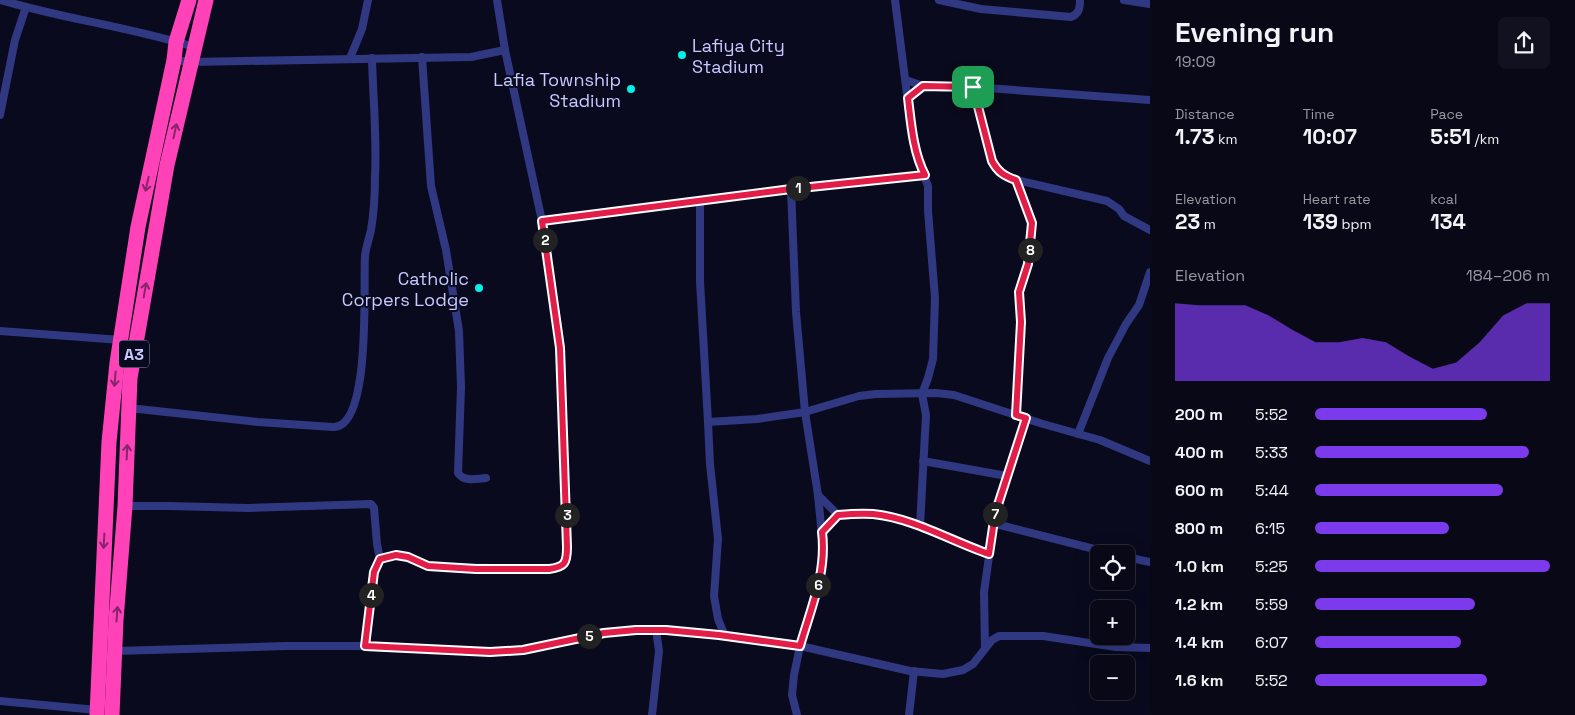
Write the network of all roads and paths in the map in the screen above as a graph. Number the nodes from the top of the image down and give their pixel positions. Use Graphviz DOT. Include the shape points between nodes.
graph roads {
  1 [pos="1,0"];
  2 [pos="189,0"];
  3 [pos="206,0"];
  4 [pos="368,0"];
  5 [pos="497,0"];
  6 [pos="896,0"];
  7 [pos="939,0"];
  8 [pos="1080,0"];
  9 [pos="1124,0"];
  10 [pos="1150,4"];
  11 [pos="26,8"];
  12 [pos="176,42"];
  13 [pos="506,50"];
  14 [pos="192,55"];
  15 [pos="422,57"];
  16 [pos="350,58"];
  17 [pos="372,58"];
  18 [pos="174,60"];
  19 [pos="906,80"];
  20 [pos="923,86"];
  21 [pos="973,87"];
  22 [pos="908,98"];
  23 [pos="1150,100"];
  24 [pos="0,115"];
  25 [pos="925,175"];
  26 [pos="1016,180"];
  27 [pos="791,189"];
  28 [pos="700,201"];
  29 [pos="542,221"];
  30 [pos="1150,230"];
  31 [pos="1150,272"];
  32 [pos="0,331"];
  33 [pos="121,340"];
  34 [pos="922,394"];
  35 [pos="129,408"];
  36 [pos="805,412"];
  37 [pos="1016,415"];
  38 [pos="1026,418"];
  39 [pos="708,422"];
  40 [pos="1078,434"];
  41 [pos="1150,461"];
  42 [pos="923,462"];
  43 [pos="1007,476"];
  44 [pos="486,478"];
  45 [pos="818,495"];
  46 [pos="125,506"];
  47 [pos="838,515"];
  48 [pos="995,522"];
  49 [pos="920,526"];
  50 [pos="822,532"];
  51 [pos="1090,548"];
  52 [pos="989,554"];
  53 [pos="380,559"];
  54 [pos="1135,559"];
  55 [pos="1150,562"];
  56 [pos="656,630"];
  57 [pos="725,636"];
  58 [pos="365,646"];
  59 [pos="800,646"];
  60 [pos="985,648"];
  61 [pos="1150,648"];
  62 [pos="115,651"];
  63 [pos="914,672"];
  64 [pos="0,701"];
  65 [pos="97,712"];
  66 [pos="112,715"];
  67 [pos="652,715"];
  68 [pos="797,715"];
  69 [pos="909,715"];
  1 -- 11 [label="street"];
  2 -- 12 [label="highway, A3"];
  3 -- 14 [label="highway, A3"];
  4 -- 16 [label="street" via="362,28"];
  5 -- 13 [label="street"];
  6 -- 19 [label="street"];
  7 -- 8 [label="street" via="981,9 1071,17 1080,9"];
  9 -- 10 [label="street"];
  11 -- 12 [label="street"];
  11 -- 24 [label="street" via="15,40"];
  12 -- 14 [label="street"];
  12 -- 18 [label="highway, A3"];
  13 -- 15 [label="street" via="471,56"];
  13 -- 29 [label="street"];
  14 -- 16 [label="street"];
  14 -- 18 [label="street"];
  35 -- 14 [label="highway, A3, one-way" via="130,378 152,249"];
  15 -- 17 [label="street"];
  15 -- 44 [label="street" via="431,186 446,250 459,330 458,473 467,479"];
  16 -- 17 [label="street"];
  17 -- 35 [label="street" via="376,174 365,258 364,342 354,406 345,423 333,427 258,422"];
  18 -- 33 [label="highway, A3, one-way" via="138,227"];
  19 -- 20 [label="street"];
  19 -- 22 [label="street"];
  20 -- 21 [label="street"];
  20 -- 22 [label="street"];
  21 -- 23 [label="street"];
  21 -- 26 [label="street" via="992,161 1002,175"];
  22 -- 25 [label="street" via="920,164"];
  25 -- 27 [label="street"];
  25 -- 34 [label="street" via="934,288 934,339 933,359"];
  26 -- 30 [label="street" via="1106,201 1124,216"];
  26 -- 37 [label="street" via="1032,223 1028,264 1019,292 1021,322"];
  27 -- 28 [label="street"];
  27 -- 36 [label="street" via="796,312"];
  28 -- 29 [label="street"];
  28 -- 39 [label="street" via="700,281"];
  29 -- 53 [label="street" via="560,348 567,547 564,563 549,569 476,569 428,566 396,555"];
  31 -- 40 [label="street" via="1139,305 1108,358"];
  32 -- 33 [label="street"];
  33 -- 65 [label="highway, A3, one-way" via="109,442"];
  34 -- 36 [label="street" via="859,396"];
  34 -- 37 [label="street" via="954,394"];
  34 -- 42 [label="street" via="926,415"];
  46 -- 35 [label="highway, A3, one-way"];
  36 -- 39 [label="street" via="757,420"];
  36 -- 45 [label="street"];
  37 -- 38 [label="street"];
  38 -- 40 [label="street"];
  38 -- 43 [label="street"];
  39 -- 57 [label="street" via="718,539 714,596"];
  40 -- 41 [label="street"];
  42 -- 43 [label="street"];
  42 -- 49 [label="street"];
  43 -- 48 [label="street"];
  45 -- 47 [label="street"];
  45 -- 50 [label="street"];
  46 -- 53 [label="street" via="248,508 371,504"];
  62 -- 46 [label="highway, A3, one-way"];
  47 -- 49 [label="street" via="874,514"];
  47 -- 50 [label="street"];
  48 -- 51 [label="street"];
  48 -- 52 [label="street"];
  49 -- 52 [label="street"];
  50 -- 59 [label="street" via="822,574"];
  52 -- 60 [label="street" via="984,592"];
  53 -- 58 [label="street" via="374,572"];
  54 -- 55 [label="street"];
  56 -- 57 [label="street"];
  56 -- 58 [label="street" via="604,633 523,650 490,652"];
  56 -- 67 [label="street" via="659,651"];
  57 -- 59 [label="street"];
  58 -- 62 [label="street"];
  59 -- 63 [label="street"];
  59 -- 68 [label="street" via="792,694"];
  60 -- 61 [label="street" via="998,636 1059,637 1116,647"];
  60 -- 63 [label="street" via="973,664 963,670 944,674"];
  62 -- 66 [label="highway, A3"];
  63 -- 69 [label="street"];
  64 -- 65 [label="street"];
}
